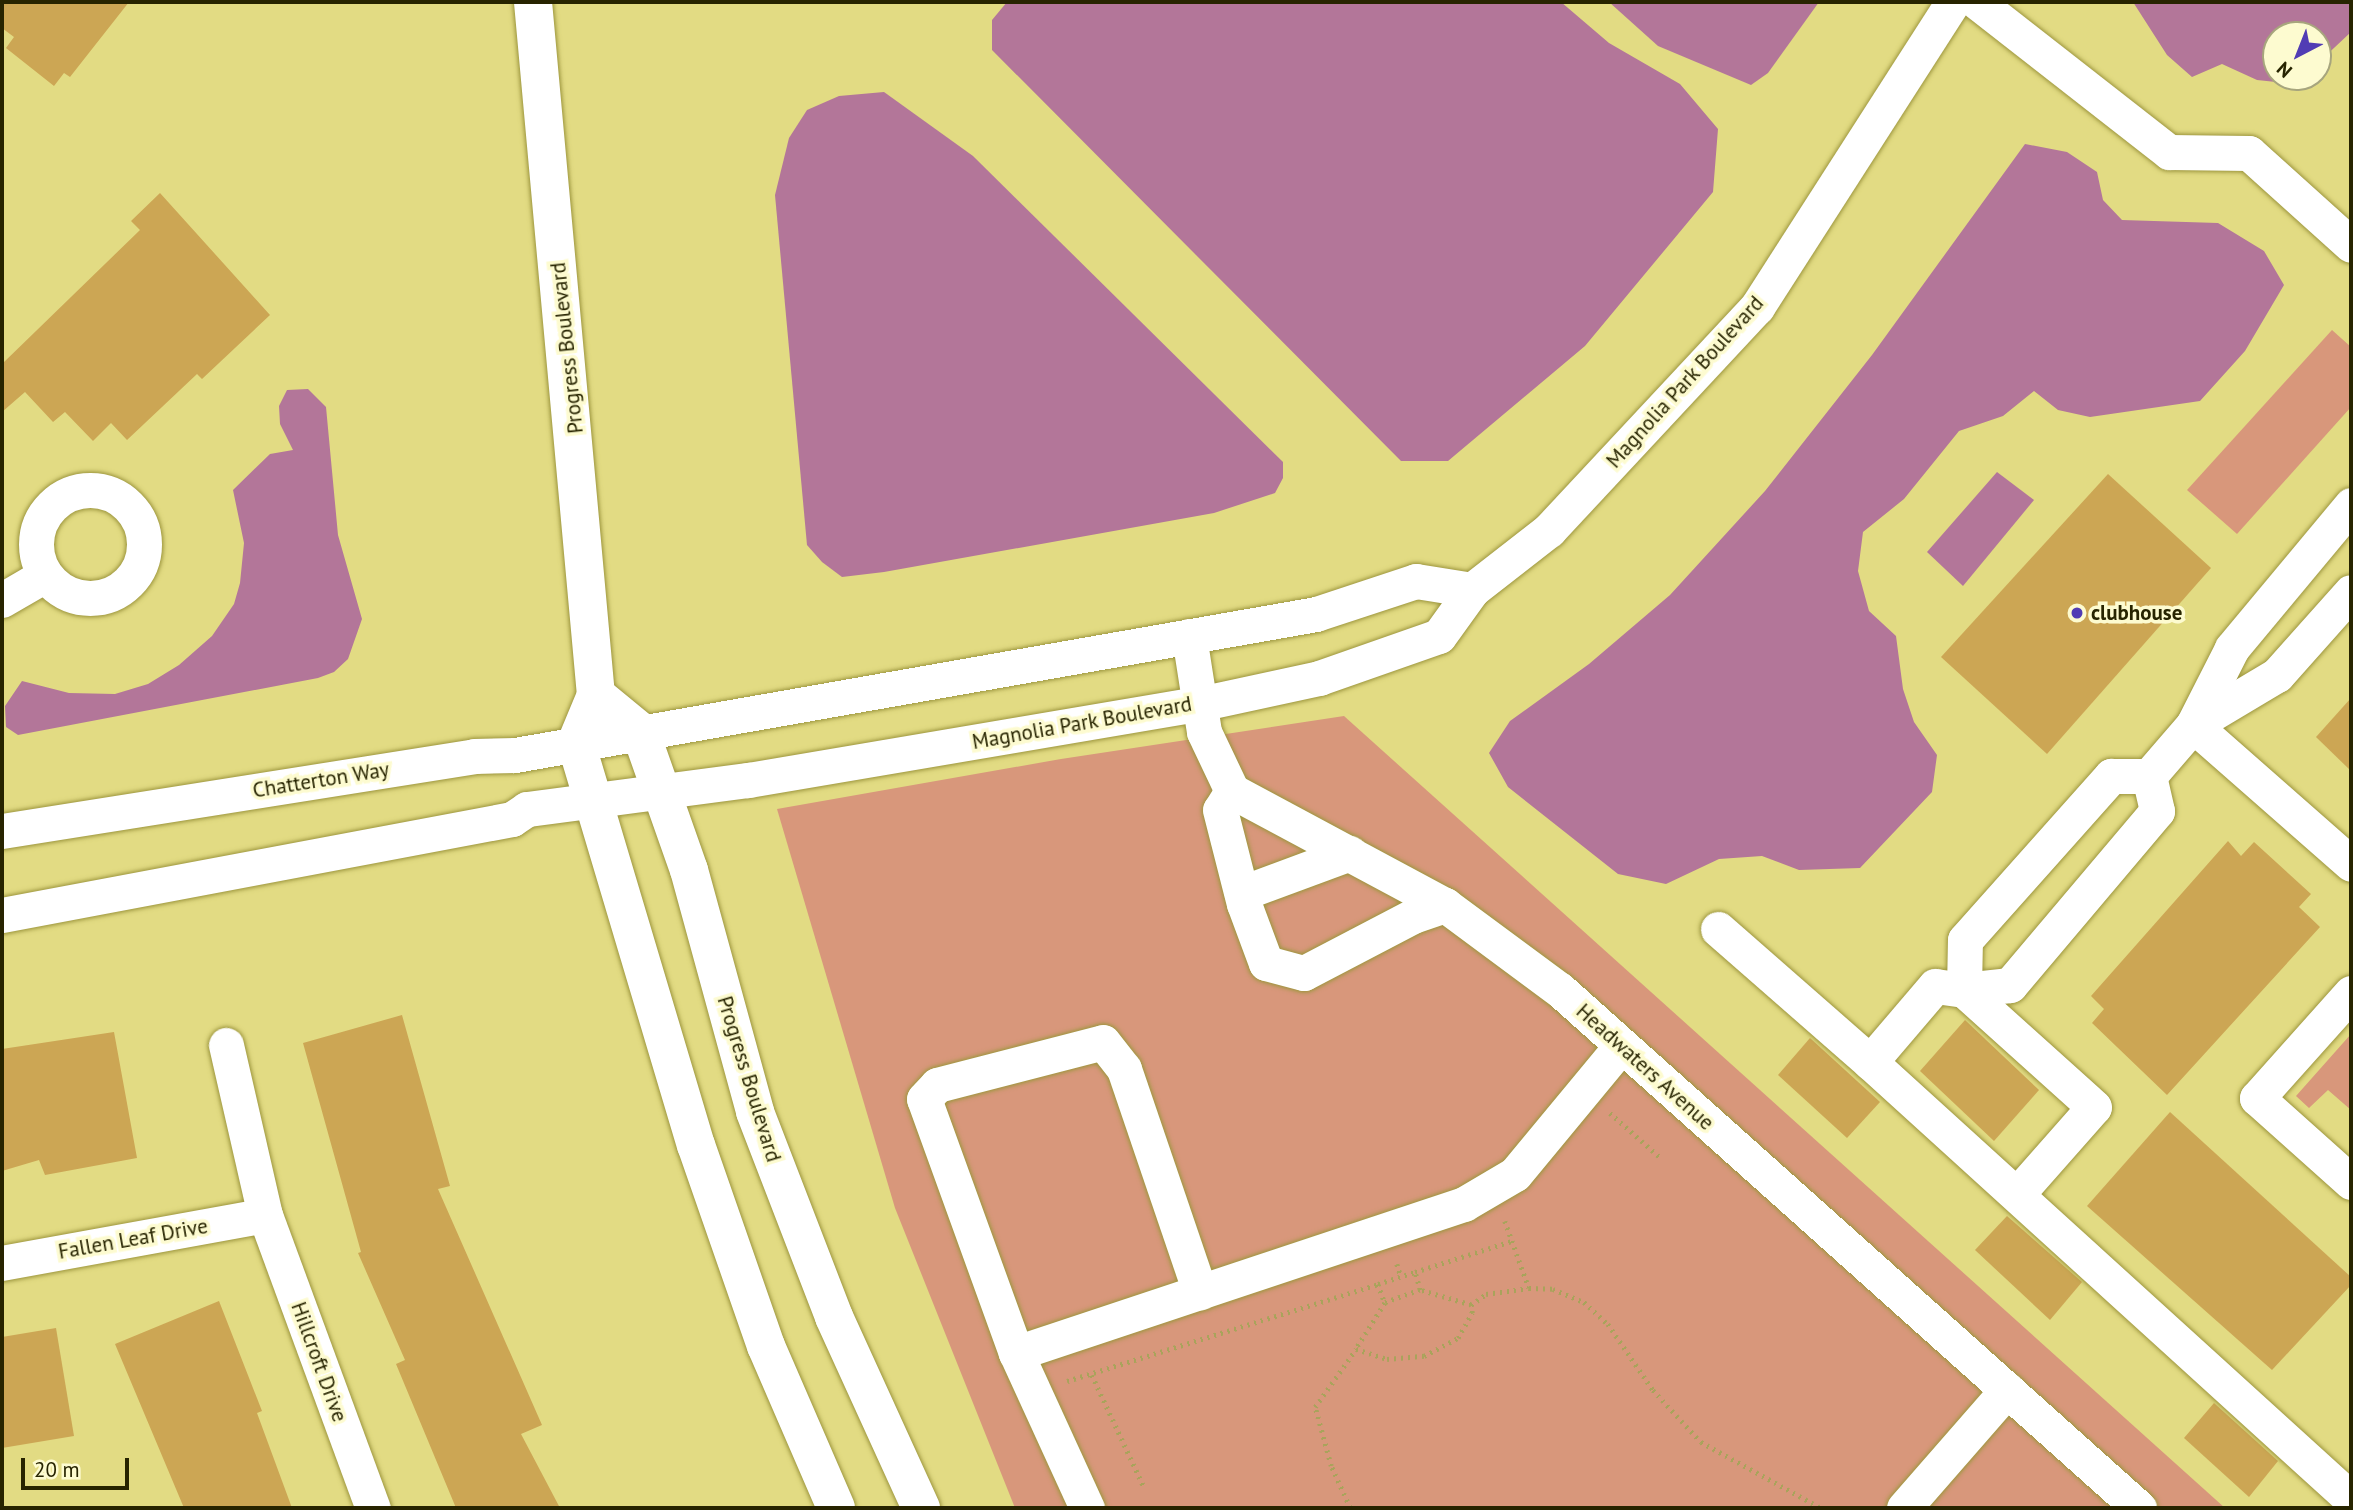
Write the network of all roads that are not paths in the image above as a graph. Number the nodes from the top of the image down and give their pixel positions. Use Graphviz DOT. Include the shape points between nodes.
graph roads {
  1 [pos="533,2"];
  2 [pos="1953,2"];
  3 [pos="1977,2"];
  4 [pos="2351,245"];
  5 [pos="2351,505"];
  6 [pos="45,575"];
  7 [pos="1472,590"];
  8 [pos="2351,592"];
  9 [pos="2,600"];
  10 [pos="1189,636"];
  11 [pos="596,695"];
  12 [pos="1199,704"];
  13 [pos="2193,725"];
  14 [pos="640,731"];
  15 [pos="576,743"];
  16 [pos="2149,776"];
  17 [pos="1232,791"];
  18 [pos="662,793"];
  19 [pos="596,799"];
  20 [pos="2,831"];
  21 [pos="1350,853"];
  22 [pos="2351,864"];
  23 [pos="1242,893"];
  24 [pos="1446,905"];
  25 [pos="2,915"];
  26 [pos="1718,929"];
  27 [pos="1964,990"];
  28 [pos="2351,993"];
  29 [pos="226,1045"];
  30 [pos="1621,1046"];
  31 [pos="1870,1062"];
  32 [pos="2351,1182"];
  33 [pos="2018,1192"];
  34 [pos="265,1215"];
  35 [pos="2,1263"];
  36 [pos="1200,1292"];
  37 [pos="1016,1353"];
  38 [pos="2007,1390"];
  39 [pos="2351,1499"];
  40 [pos="373,1508"];
  41 [pos="836,1508"];
  42 [pos="920,1508"];
  43 [pos="1087,1508"];
  44 [pos="1904,1508"];
  45 [pos="2139,1508"];
  1 -- 11 [label="main road, Progress Boulevard"];
  2 -- 7 [label="street, Magnolia Park Boulevard" via="1757,307 1549,530"];
  3 -- 4 [label="street" via="2169,152 2249,153"];
  5 -- 13 [label="street" via="2232,648"];
  6 -- 9 [label="street"];
  7 -- 10 [label="street" via="1416,581 1316,614"];
  7 -- 12 [label="street, Magnolia Park Boulevard" via="1439,636 1319,678"];
  8 -- 13 [label="street" via="2277,675"];
  10 -- 12 [label="street"];
  10 -- 14 [label="street"];
  11 -- 14 [label="main road"];
  11 -- 15 [label="main road, Progress Boulevard"];
  12 -- 17 [label="street" via="1204,732"];
  12 -- 18 [label="street, Magnolia Park Boulevard"];
  13 -- 16 [label="street"];
  13 -- 22 [label="street"];
  14 -- 15 [label="street, Chatterton Way"];
  14 -- 18 [label="main road, Progress Boulevard"];
  15 -- 19 [label="main road"];
  15 -- 20 [label="street, Chatterton Way"];
  16 -- 27 [label="street" via="2111,776 1965,940"];
  16 -- 27 [label="street" via="2157,811 2010,985"];
  17 -- 21 [label="street, Headwaters Avenue"];
  17 -- 23 [label="street" via="1220,810"];
  18 -- 19 [label="street, Magnolia Park Boulevard"];
  18 -- 42 [label="main road, Progress Boulevard" via="689,870 755,1112 834,1317"];
  19 -- 25 [label="street, Magnolia Park Boulevard" via="527,809 512,819"];
  19 -- 41 [label="main road" via="696,1145 766,1346"];
  21 -- 23 [label="street"];
  21 -- 24 [label="street, Headwaters Avenue"];
  23 -- 24 [label="street" via="1266,963 1304,973 1413,916"];
  24 -- 30 [label="street, Headwaters Avenue" via="1560,990"];
  26 -- 31 [label="street"];
  27 -- 31 [label="street" via="1935,986"];
  27 -- 33 [label="street" via="2094,1107"];
  28 -- 32 [label="street" via="2257,1098"];
  29 -- 34 [label="street, Hillcroft Drive"];
  30 -- 36 [label="street" via="1515,1174 1464,1204"];
  30 -- 38 [label="street, Headwaters Avenue"];
  31 -- 33 [label="street"];
  33 -- 39 [label="street"];
  34 -- 35 [label="street, Fallen Leaf Drive"];
  34 -- 40 [label="street, Hillcroft Drive"];
  36 -- 37 [label="street"];
  36 -- 37 [label="street" via="1124,1069 1103,1042 937,1085 924,1099"];
  37 -- 43 [label="street"];
  38 -- 44 [label="street"];
  38 -- 45 [label="street, Headwaters Avenue"];
}
